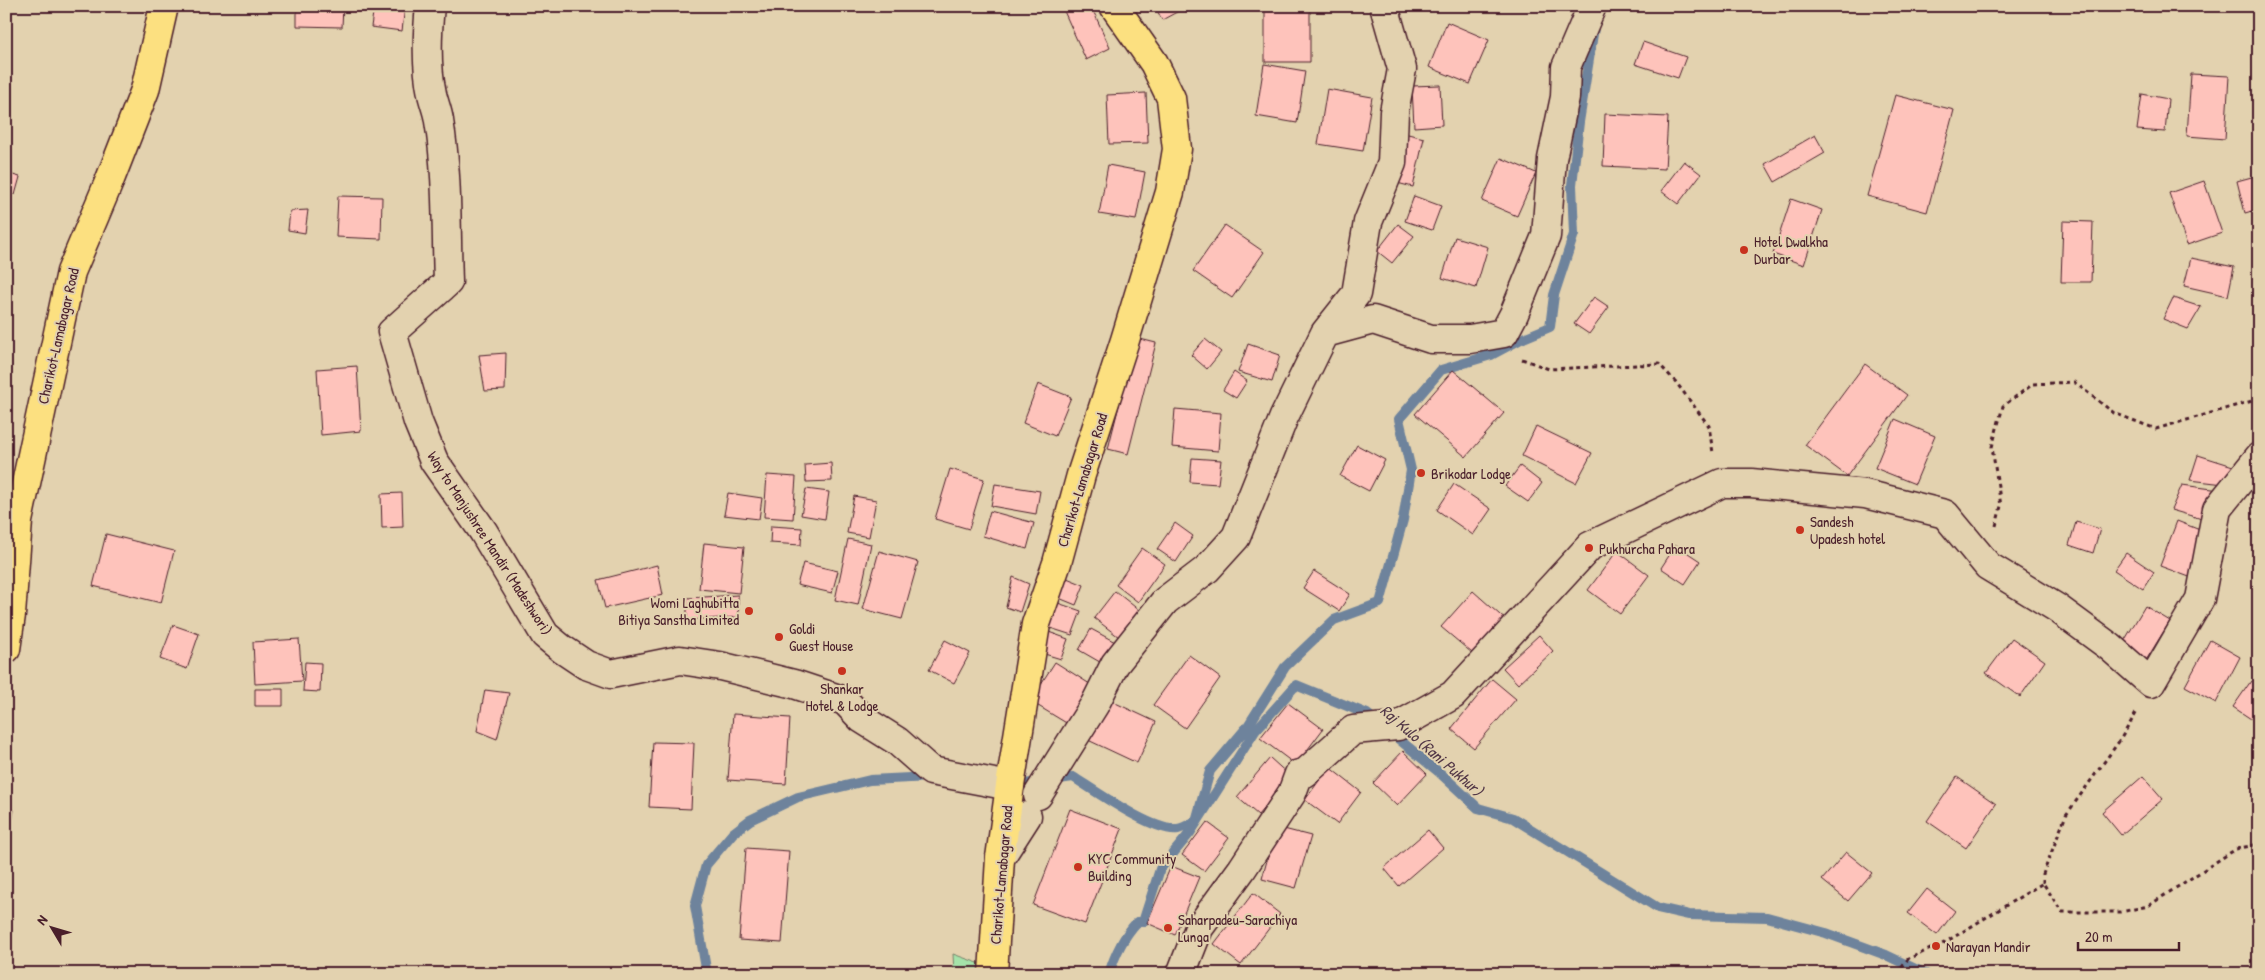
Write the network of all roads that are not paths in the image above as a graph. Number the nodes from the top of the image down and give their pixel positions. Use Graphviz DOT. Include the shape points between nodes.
graph roads {
  1 [pos="164,6"];
  2 [pos="430,6"];
  3 [pos="1114,6"];
  4 [pos="1384,6"];
  5 [pos="1592,6"];
  6 [pos="1325,332"];
  7 [pos="2259,457"];
  8 [pos="6,649"];
  9 [pos="1010,786"];
  10 [pos="1000,858"];
  11 [pos="993,974"];
  12 [pos="1181,974"];
  1 -- 8 [label="main road, Charikot-Lamabagar Road" via="145,90 70,272 18,521"];
  2 -- 9 [label="street, Way to Manjushree Mandir (Madeshwori)" via="427,37 432,94 439,120 448,282 392,332 418,422 434,461 483,531 545,635 586,665 611,674 680,660 794,684 845,701 862,719 897,741 931,771"];
  3 -- 9 [label="main road, Charikot-Lamabagar Road" via="1154,63 1171,98 1177,148 1167,201 1036,624"];
  4 -- 6 [label="street" via="1402,69 1394,112 1392,163 1368,222 1356,294"];
  5 -- 6 [label="street" via="1566,67 1565,97 1552,159 1546,236 1504,333 1470,339 1431,338 1373,320"];
  6 -- 10 [label="street" via="1284,417 1236,537 1207,568 1164,600 1115,664 1095,704"];
  7 -- 12 [label="street" via="2217,509 2200,599 2151,683 2110,647 2057,608 1988,566 1945,514 1865,494 1722,483 1590,546 1453,695 1398,726 1353,730 1305,773 1299,774 1292,793 1199,928"];
  9 -- 10 [label="main road, Charikot-Lamabagar Road"];
  10 -- 11 [label="main road, Charikot-Lamabagar Road"];
}
